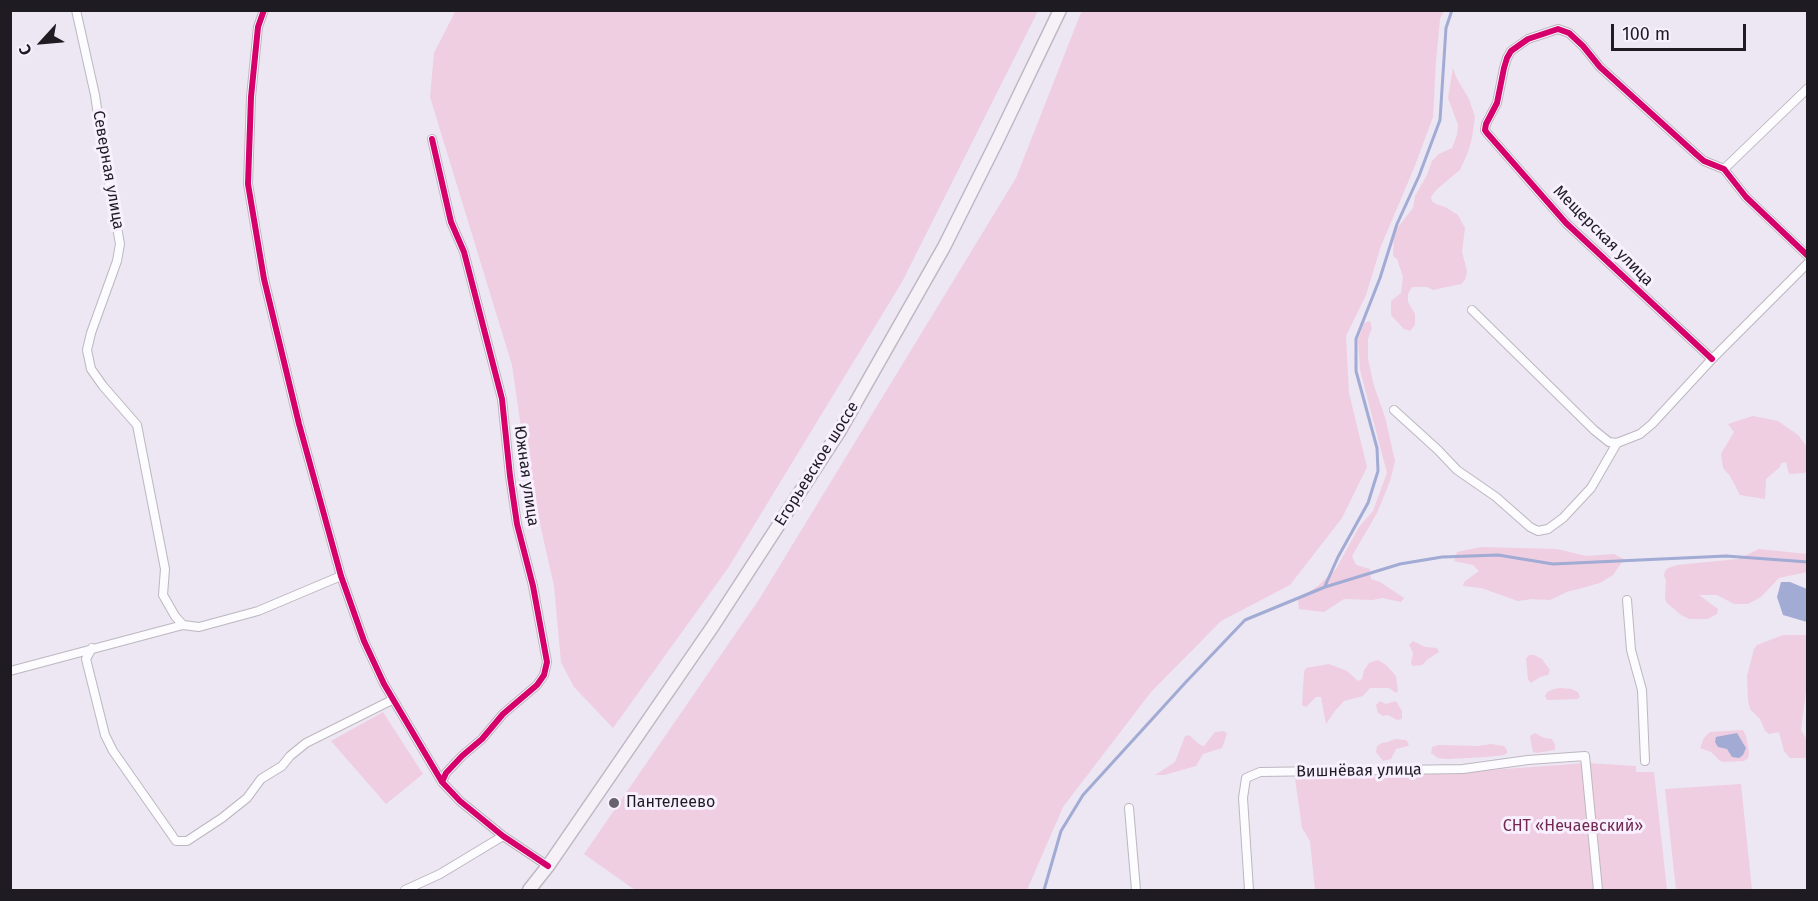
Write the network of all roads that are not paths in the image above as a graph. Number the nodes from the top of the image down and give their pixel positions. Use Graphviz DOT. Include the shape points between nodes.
graph roads {
  1 [pos="75,10"];
  2 [pos="264,10"];
  3 [pos="1060,10"];
  4 [pos="1808,88"];
  5 [pos="432,139"];
  6 [pos="1724,169"];
  7 [pos="1808,256"];
  8 [pos="1808,263"];
  9 [pos="1472,310"];
  10 [pos="1712,359"];
  11 [pos="1394,410"];
  12 [pos="1617,442"];
  13 [pos="341,576"];
  14 [pos="1627,600"];
  15 [pos="183,625"];
  16 [pos="92,648"];
  17 [pos="10,671"];
  18 [pos="392,700"];
  19 [pos="1645,760"];
  20 [pos="442,782"];
  21 [pos="1129,808"];
  22 [pos="503,836"];
  23 [pos="548,866"];
  24 [pos="405,891"];
  25 [pos="529,891"];
  26 [pos="1136,891"];
  27 [pos="1249,891"];
  28 [pos="1598,891"];
  1 -- 15 [label="street, Северная улица" via="95,95 120,244 87,350 97,378 137,425 165,568 164,596"];
  2 -- 13 [label="street" via="258,27 251,97 248,184 264,279"];
  3 -- 23 [label="main road, Егорьевское шоссе" via="944,247 839,432"];
  4 -- 6 [label="street"];
  5 -- 20 [label="street, Южная улица" via="502,399 517,524 547,662 537,685 503,714 446,773"];
  6 -- 7 [label="street" via="1746,197"];
  6 -- 10 [label="street, Мещерская улица" via="1697,155 1600,67 1569,33 1558,29 1528,39 1506,58 1497,103 1486,124 1487,133 1566,223"];
  8 -- 10 [label="street"];
  9 -- 12 [label="street" via="1594,430 1609,442"];
  10 -- 12 [label="street" via="1646,429"];
  11 -- 12 [label="street" via="1457,470 1538,531 1563,518 1591,488"];
  13 -- 15 [label="street" via="258,611 199,627"];
  13 -- 18 [label="street" via="364,641"];
  14 -- 19 [label="street" via="1631,650 1642,690"];
  15 -- 16 [label="street"];
  16 -- 17 [label="street"];
  16 -- 18 [label="street" via="86,659 105,735 176,841 187,841 222,818 247,798 261,779 306,743"];
  18 -- 20 [label="street"];
  20 -- 22 [label="street"];
  21 -- 26 [label="street"];
  22 -- 23 [label="street"];
  22 -- 24 [label="street"];
  23 -- 25 [label="main road, Егорьевское шоссе"];
  27 -- 28 [label="street, Вишнёвая улица" via="1243,798 1246,778 1260,772 1463,769 1585,756"];
}
